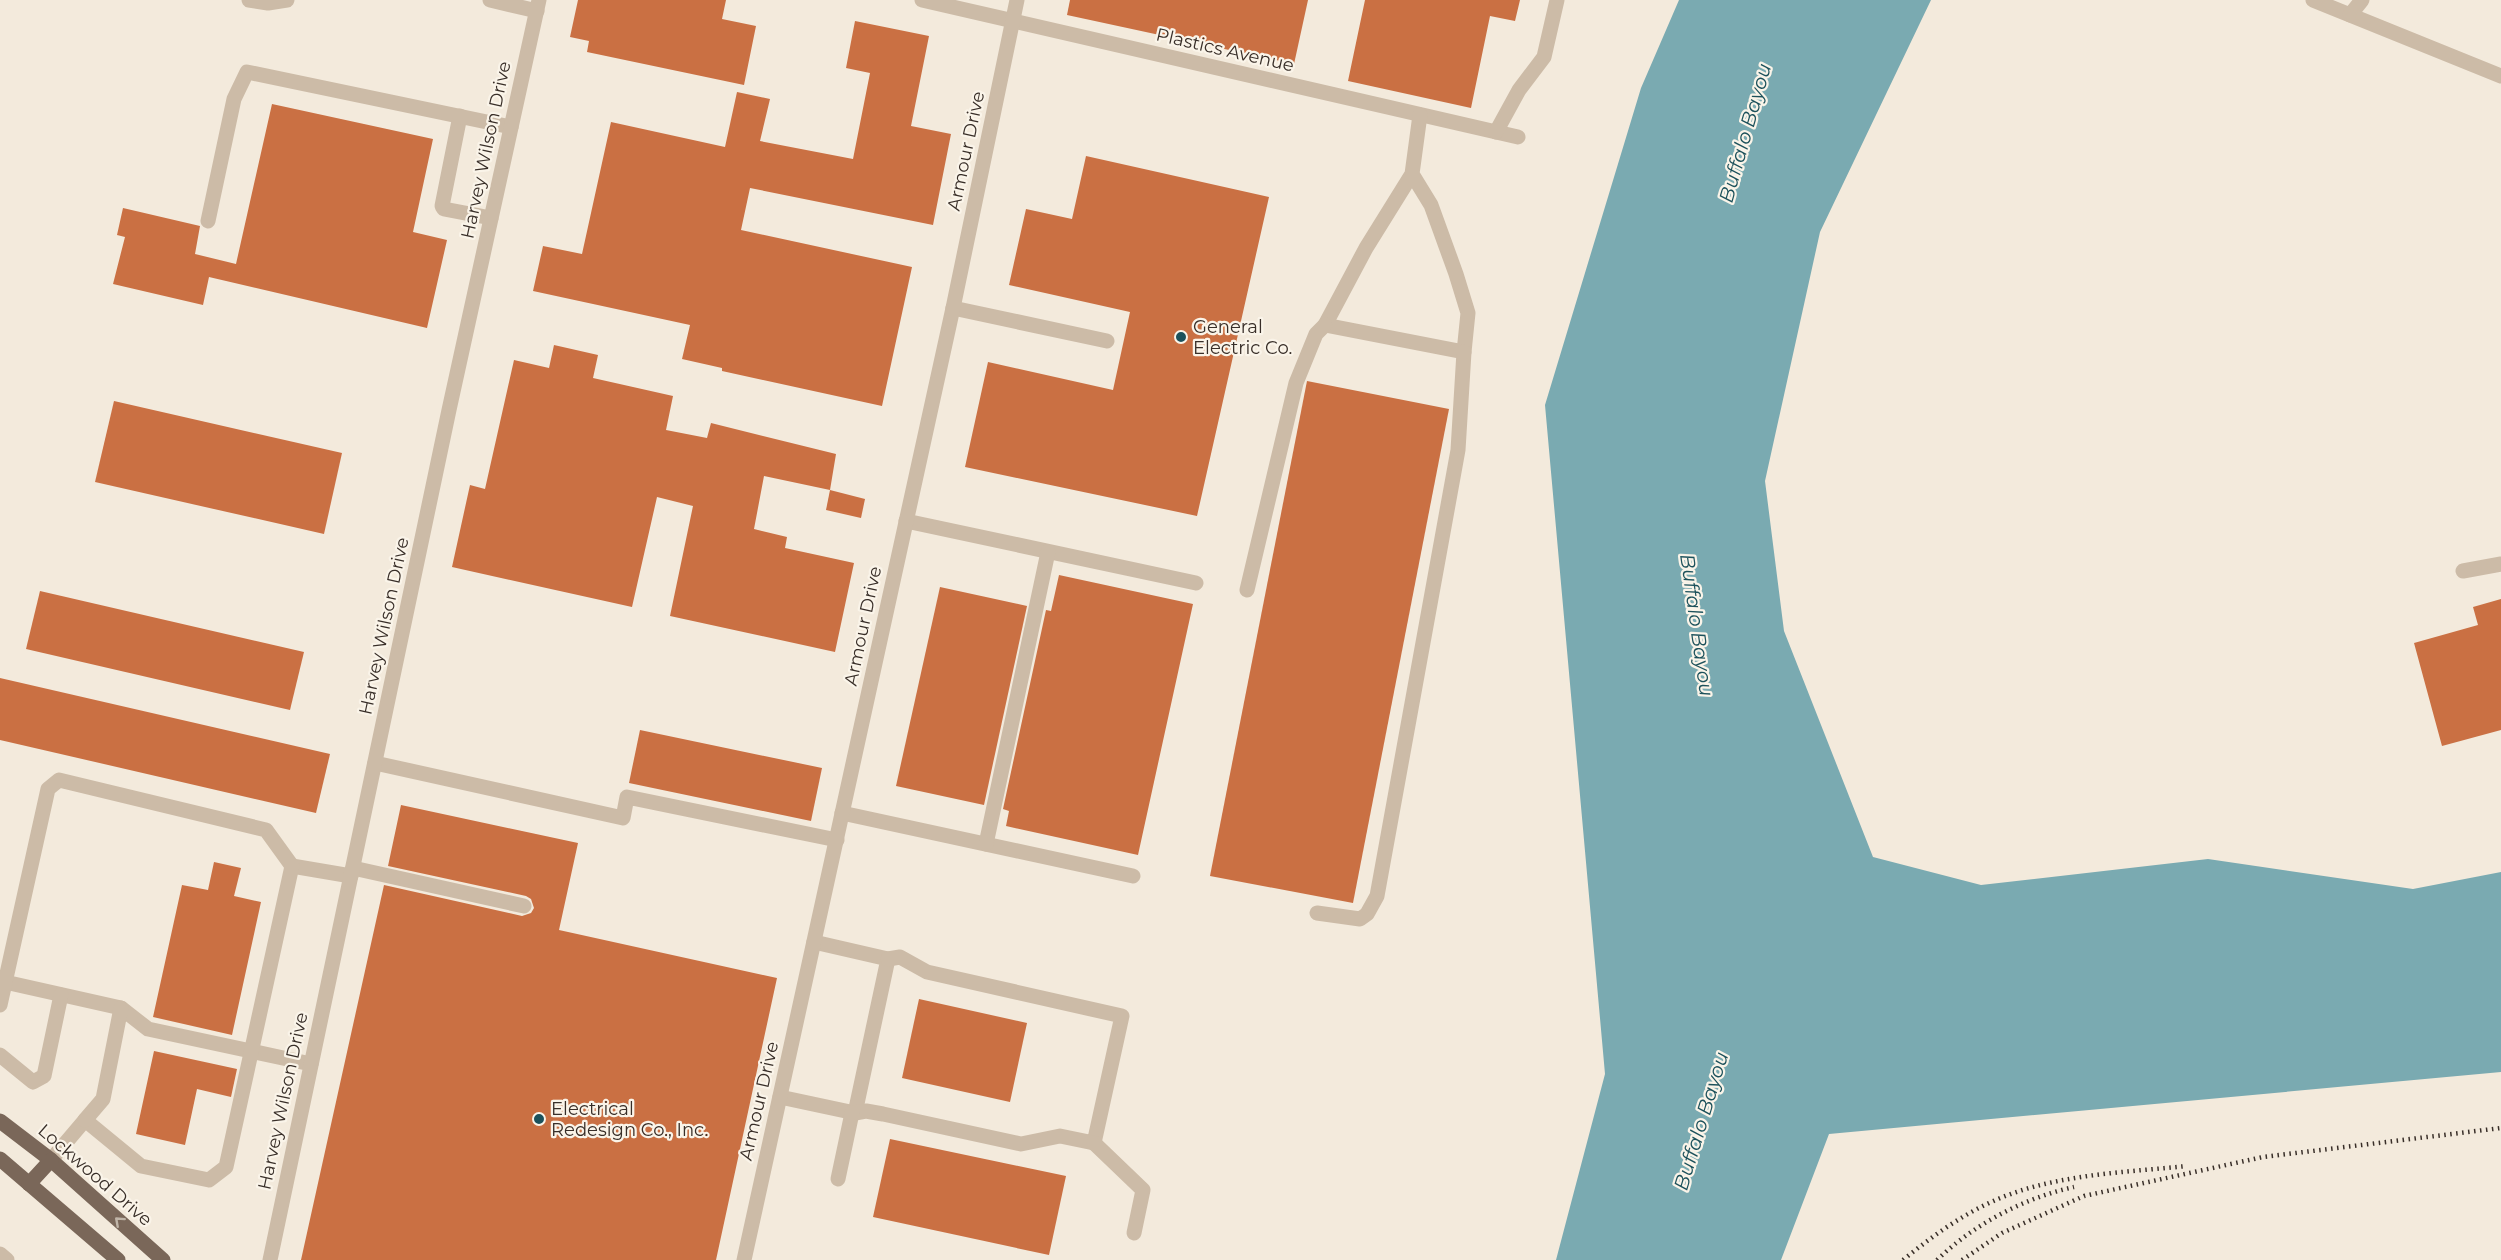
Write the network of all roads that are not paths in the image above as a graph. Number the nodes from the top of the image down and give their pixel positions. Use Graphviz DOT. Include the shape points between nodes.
graph roads {
  1 [pos="249,0"];
  2 [pos="287,0"];
  3 [pos="490,0"];
  4 [pos="922,0"];
  5 [pos="1017,0"];
  6 [pos="1557,0"];
  7 [pos="2313,0"];
  8 [pos="2362,0"];
  9 [pos="538,5"];
  10 [pos="2350,15"];
  11 [pos="1012,21"];
  12 [pos="2501,76"];
  13 [pos="1420,115"];
  14 [pos="460,116"];
  15 [pos="511,127"];
  16 [pos="1496,132"];
  17 [pos="1518,137"];
  18 [pos="1412,174"];
  19 [pos="491,218"];
  20 [pos="208,221"];
  21 [pos="953,308"];
  22 [pos="1325,325"];
  23 [pos="1107,341"];
  24 [pos="1464,352"];
  25 [pos="906,521"];
  26 [pos="1048,552"];
  27 [pos="2501,564"];
  28 [pos="2463,571"];
  29 [pos="1196,583"];
  30 [pos="1247,590"];
  31 [pos="375,763"];
  32 [pos="842,813"];
  33 [pos="837,840"];
  34 [pos="986,844"];
  35 [pos="292,866"];
  36 [pos="352,872"];
  37 [pos="1132,876"];
  38 [pos="524,906"];
  39 [pos="1317,913"];
  40 [pos="814,942"];
  41 [pos="888,959"];
  42 [pos="5,982"];
  43 [pos="61,995"];
  44 [pos="0,1005"];
  45 [pos="121,1008"];
  46 [pos="252,1052"];
  47 [pos="0,1055"];
  48 [pos="311,1064"];
  49 [pos="780,1097"];
  50 [pos="853,1113"];
  51 [pos="85,1120"];
  52 [pos="0,1121"];
  53 [pos="1094,1143"];
  54 [pos="0,1159"];
  55 [pos="51,1160"];
  56 [pos="838,1179"];
  57 [pos="29,1184"];
  58 [pos="1134,1233"];
  59 [pos="0,1254"];
  60 [pos="7,1260"];
  61 [pos="118,1260"];
  62 [pos="163,1260"];
  63 [pos="270,1260"];
  64 [pos="744,1260"];
  1 -- 2 [label="street"];
  3 -- 9 [label="street"];
  4 -- 11 [label="street, Plastics Avenue"];
  5 -- 11 [label="street, Armour Drive"];
  6 -- 16 [label="street" via="1544,57 1519,90"];
  7 -- 10 [label="street"];
  8 -- 10 [label="street"];
  9 -- 15 [label="street, Harvey Wilson Drive"];
  10 -- 12 [label="street"];
  11 -- 13 [label="street, Plastics Avenue"];
  11 -- 21 [label="street, Armour Drive"];
  13 -- 16 [label="street, Plastics Avenue"];
  13 -- 18 [label="street"];
  14 -- 15 [label="street"];
  14 -- 19 [label="street" via="442,206"];
  14 -- 20 [label="street" via="247,72 234,99"];
  15 -- 19 [label="street, Harvey Wilson Drive"];
  16 -- 17 [label="street, Plastics Avenue"];
  18 -- 22 [label="street"];
  18 -- 24 [label="street" via="1431,205 1468,313"];
  19 -- 31 [label="street, Harvey Wilson Drive"];
  21 -- 23 [label="street"];
  21 -- 25 [label="street, Armour Drive"];
  22 -- 24 [label="street"];
  22 -- 30 [label="street" via="1316,334 1296,383"];
  24 -- 39 [label="street" via="1458,450 1377,896 1360,920"];
  25 -- 26 [label="street"];
  25 -- 32 [label="street, Armour Drive"];
  26 -- 29 [label="street"];
  26 -- 34 [label="street"];
  27 -- 28 [label="street"];
  31 -- 33 [label="street" via="623,818 627,797"];
  31 -- 36 [label="street, Harvey Wilson Drive"];
  32 -- 33 [label="street, Armour Drive"];
  32 -- 34 [label="street"];
  33 -- 40 [label="street, Armour Drive"];
  34 -- 37 [label="street"];
  35 -- 36 [label="street"];
  35 -- 42 [label="street" via="266,830 59,780 48,789"];
  35 -- 46 [label="street"];
  36 -- 38 [label="street"];
  36 -- 48 [label="street, Harvey Wilson Drive"];
  40 -- 41 [label="street"];
  40 -- 49 [label="street, Armour Drive"];
  41 -- 50 [label="street"];
  41 -- 53 [label="street" via="900,957 927,972 1122,1016"];
  42 -- 43 [label="street"];
  42 -- 44 [label="street"];
  43 -- 45 [label="street"];
  43 -- 47 [label="street" via="44,1076 33,1082"];
  45 -- 46 [label="street" via="148,1029"];
  45 -- 51 [label="street" via="103,1099"];
  46 -- 48 [label="street"];
  46 -- 51 [label="street" via="226,1167 209,1180 141,1166"];
  48 -- 63 [label="street, Harvey Wilson Drive"];
  49 -- 50 [label="street"];
  49 -- 64 [label="street, Armour Drive"];
  50 -- 53 [label="street" via="883,1114 1021,1144 1060,1136"];
  50 -- 56 [label="street"];
  51 -- 55 [label="street"];
  52 -- 55 [label="main road, Lockwood Drive"];
  53 -- 58 [label="street" via="1143,1190"];
  54 -- 57 [label="main road"];
  55 -- 57 [label="main road"];
  62 -- 55 [label="main road, Lockwood Drive, one-way"];
  57 -- 61 [label="main road"];
  59 -- 60 [label="street"];
}
